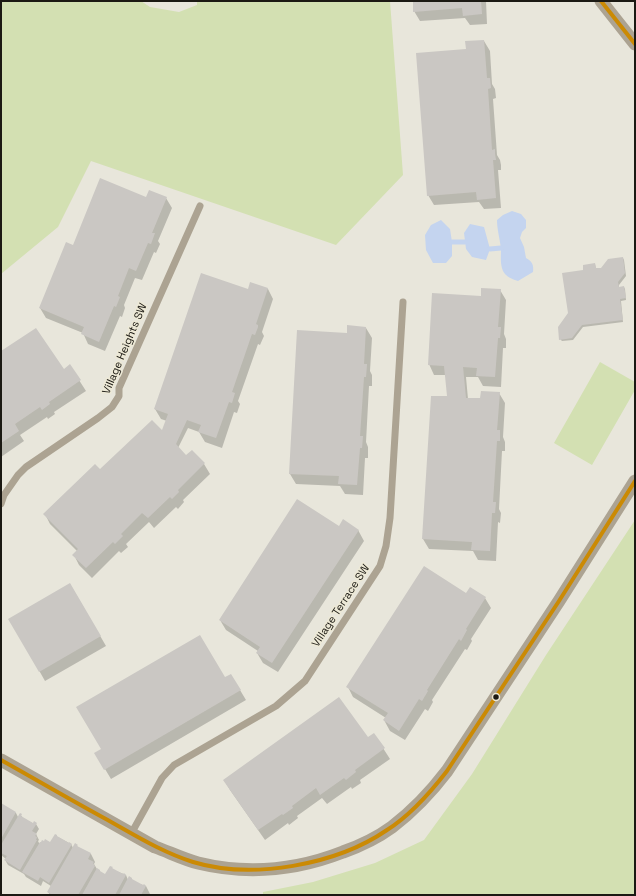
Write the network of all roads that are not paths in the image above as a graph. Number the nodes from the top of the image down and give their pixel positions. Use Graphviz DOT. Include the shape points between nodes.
graph roads {
  1 [pos="601,1"];
  2 [pos="635,44"];
  3 [pos="200,206"];
  4 [pos="403,302"];
  5 [pos="635,481"];
  6 [pos="1,504"];
  7 [pos="1,760"];
  8 [pos="131,834"];
  1 -- 2 [label="street"];
  3 -- 6 [label="lane, Village Heights SW" via="119,388 119,396 112,407 26,467 4,495"];
  4 -- 8 [label="lane, Village Terrace SW" via="390,518 380,566 305,681 276,706 174,765 162,778"];
  5 -- 8 [label="street" via="447,771 418,804 391,827 375,838 327,858 302,865 265,870 238,870 198,863 155,847"];
  7 -- 8 [label="street"];
}
